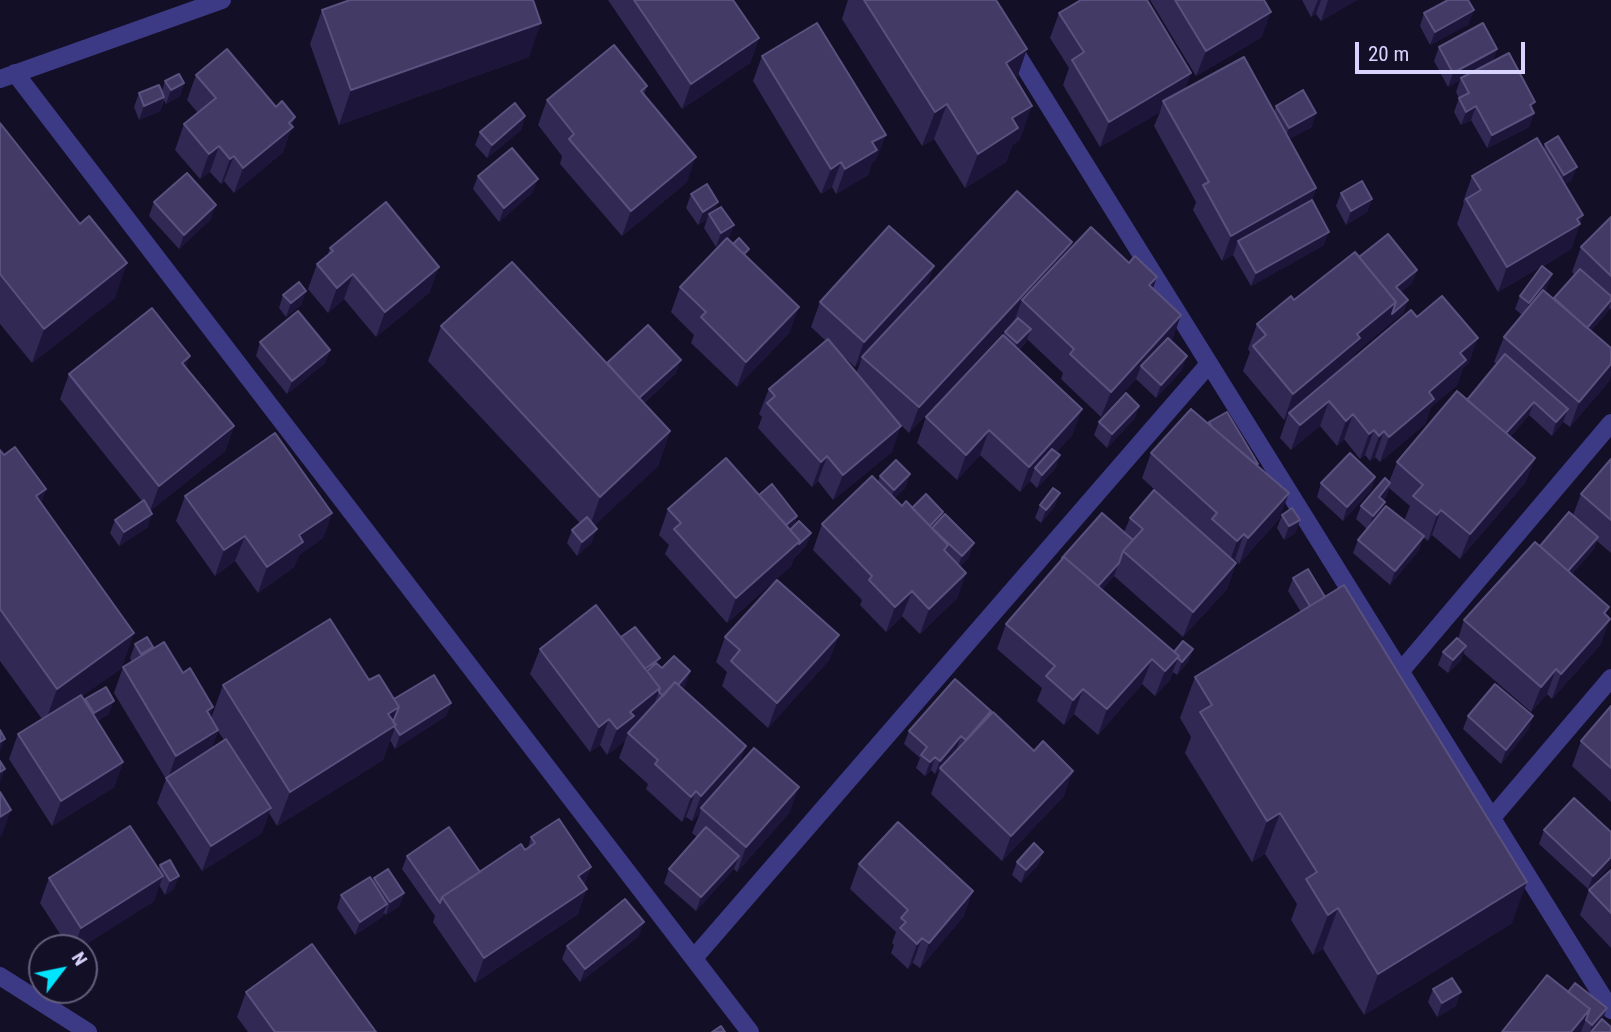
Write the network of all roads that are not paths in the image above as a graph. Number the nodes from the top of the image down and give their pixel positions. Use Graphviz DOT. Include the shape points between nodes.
graph roads {
  1 [pos="222,0"];
  2 [pos="998,23"];
  3 [pos="8,76"];
  4 [pos="1209,364"];
  5 [pos="1611,423"];
  6 [pos="1400,672"];
  7 [pos="1611,678"];
  8 [pos="1491,819"];
  9 [pos="694,958"];
  10 [pos="0,976"];
  11 [pos="1611,1010"];
  12 [pos="88,1032"];
  13 [pos="750,1032"];
  1 -- 3 [label="street"];
  2 -- 4 [label="street"];
  3 -- 9 [label="street"];
  4 -- 6 [label="street"];
  4 -- 9 [label="street"];
  5 -- 6 [label="street"];
  6 -- 8 [label="street"];
  7 -- 8 [label="street"];
  8 -- 11 [label="street"];
  9 -- 13 [label="street"];
  10 -- 12 [label="street"];
}
